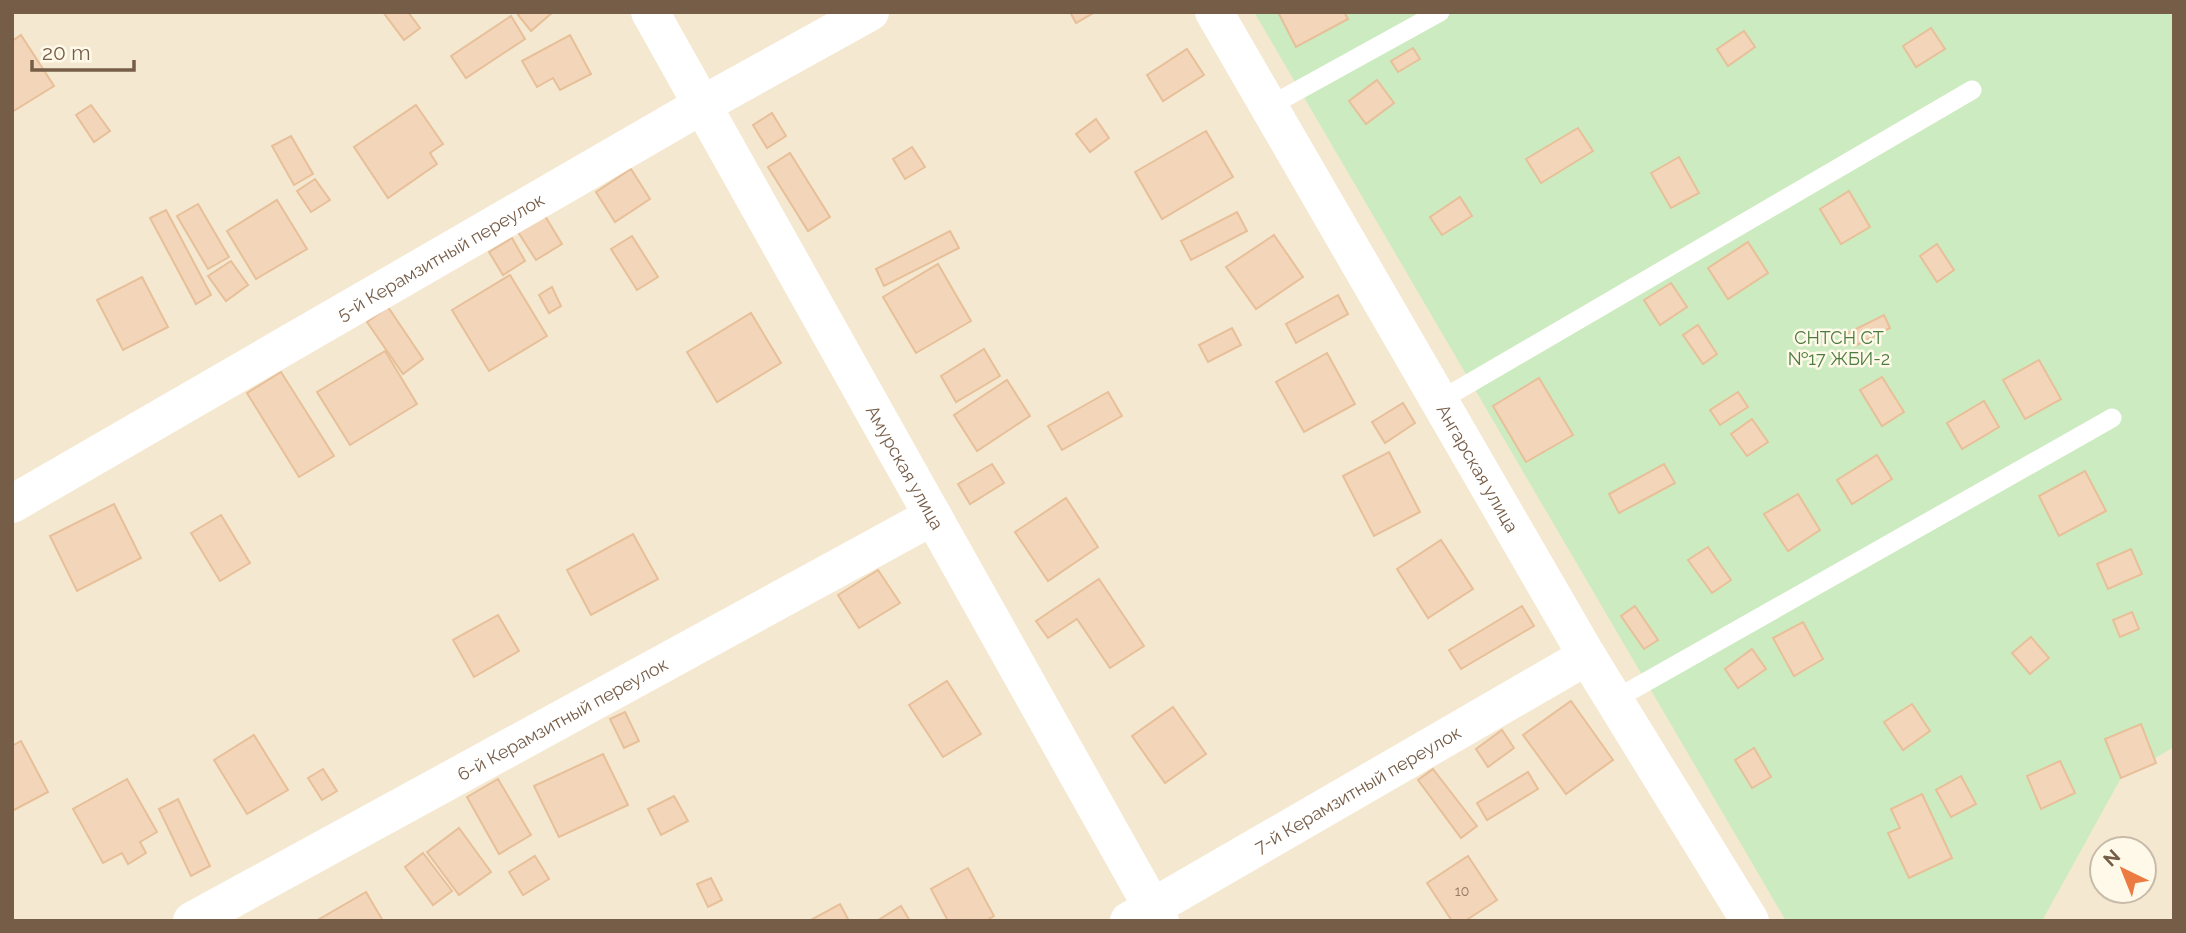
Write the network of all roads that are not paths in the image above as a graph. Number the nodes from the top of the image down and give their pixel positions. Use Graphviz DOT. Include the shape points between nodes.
graph roads {
  1 [pos="650,12"];
  2 [pos="870,12"];
  3 [pos="1214,12"];
  4 [pos="1440,12"];
  5 [pos="1972,90"];
  6 [pos="702,105"];
  7 [pos="1268,107"];
  8 [pos="1439,401"];
  9 [pos="2112,418"];
  10 [pos="12,504"];
  11 [pos="933,516"];
  12 [pos="1587,656"];
  13 [pos="1614,700"];
  14 [pos="1147,916"];
  15 [pos="192,921"];
  16 [pos="1749,921"];
  1 -- 6 [label="street, Амурская улица"];
  2 -- 6 [label="street, 5-й Керамзитный переулок"];
  3 -- 7 [label="street, Ангарская улица"];
  4 -- 7 [label="lane"];
  5 -- 8 [label="lane"];
  6 -- 10 [label="street, 5-й Керамзитный переулок"];
  6 -- 11 [label="street, Амурская улица"];
  7 -- 8 [label="street, Ангарская улица"];
  8 -- 12 [label="street, Ангарская улица"];
  9 -- 13 [label="lane"];
  11 -- 14 [label="street, Амурская улица"];
  11 -- 15 [label="street, 6-й Керамзитный переулок"];
  12 -- 13 [label="street, Ангарская улица"];
  12 -- 14 [label="street, 7-й Керамзитный переулок"];
  13 -- 16 [label="street, Ангарская улица"];
}
